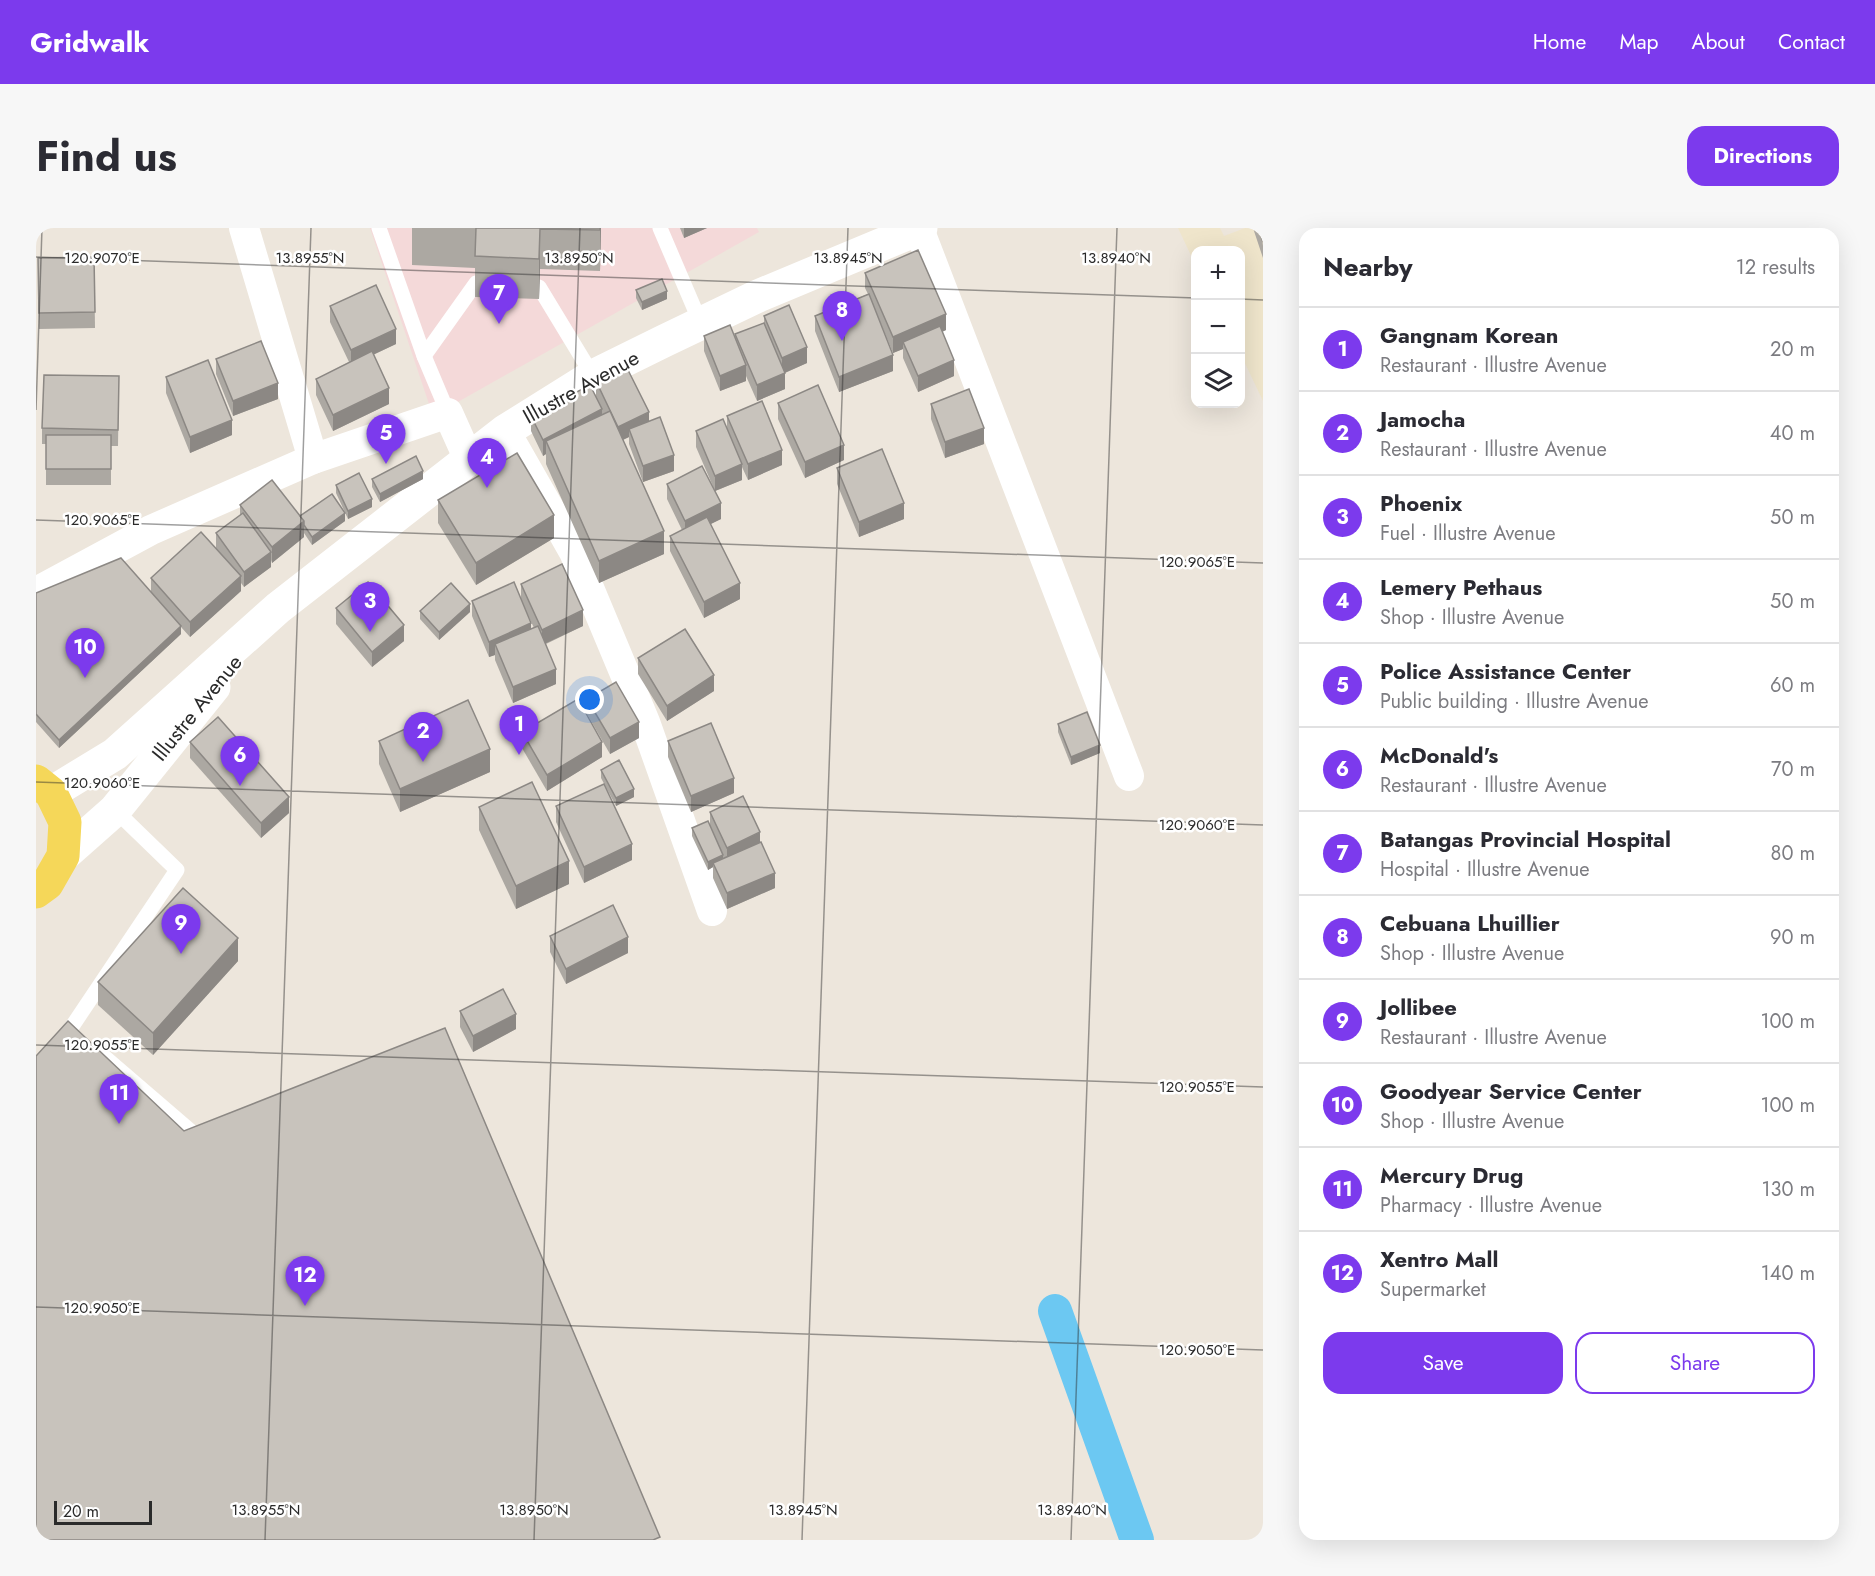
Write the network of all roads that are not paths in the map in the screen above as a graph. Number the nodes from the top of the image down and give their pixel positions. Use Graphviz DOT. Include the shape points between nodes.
graph roads {
  1 [pos="244,228"];
  2 [pos="380,228"];
  3 [pos="660,228"];
  4 [pos="920,228"];
  5 [pos="476,283"];
  6 [pos="539,287"];
  7 [pos="701,324"];
  8 [pos="424,356"];
  9 [pos="593,376"];
  10 [pos="448,413"];
  11 [pos="505,431"];
  12 [pos="313,459"];
  13 [pos="470,460"];
  14 [pos="36,592"];
  15 [pos="278,608"];
  16 [pos="1130,776"];
  17 [pos="44,787"];
  18 [pos="115,810"];
  19 [pos="63,855"];
  20 [pos="36,892"];
  21 [pos="712,911"];
  22 [pos="222,1130"];
  1 -- 12 [label="street"];
  2 -- 8 [label="lane"];
  3 -- 7 [label="lane"];
  4 -- 7 [label="main road, Illustre Avenue"];
  4 -- 16 [label="street"];
  5 -- 8 [label="lane"];
  6 -- 9 [label="lane"];
  7 -- 9 [label="main road, Illustre Avenue"];
  8 -- 10 [label="lane"];
  9 -- 11 [label="main road, Illustre Avenue"];
  10 -- 12 [label="street"];
  10 -- 13 [label="street"];
  11 -- 13 [label="main road, Illustre Avenue"];
  11 -- 21 [label="street" via="574,552 645,722"];
  12 -- 14 [label="street" via="151,530"];
  13 -- 15 [label="main road, Illustre Avenue"];
  15 -- 17 [label="main road, Illustre Avenue" via="115,754"];
  15 -- 18 [label="main road, Illustre Avenue"];
  17 -- 19 [label="main road" via="65,822"];
  18 -- 19 [label="main road, Illustre Avenue"];
  18 -- 22 [label="lane" via="177,870 76,1036 201,1140"];
  19 -- 20 [label="main road" via="47,884"];
}
